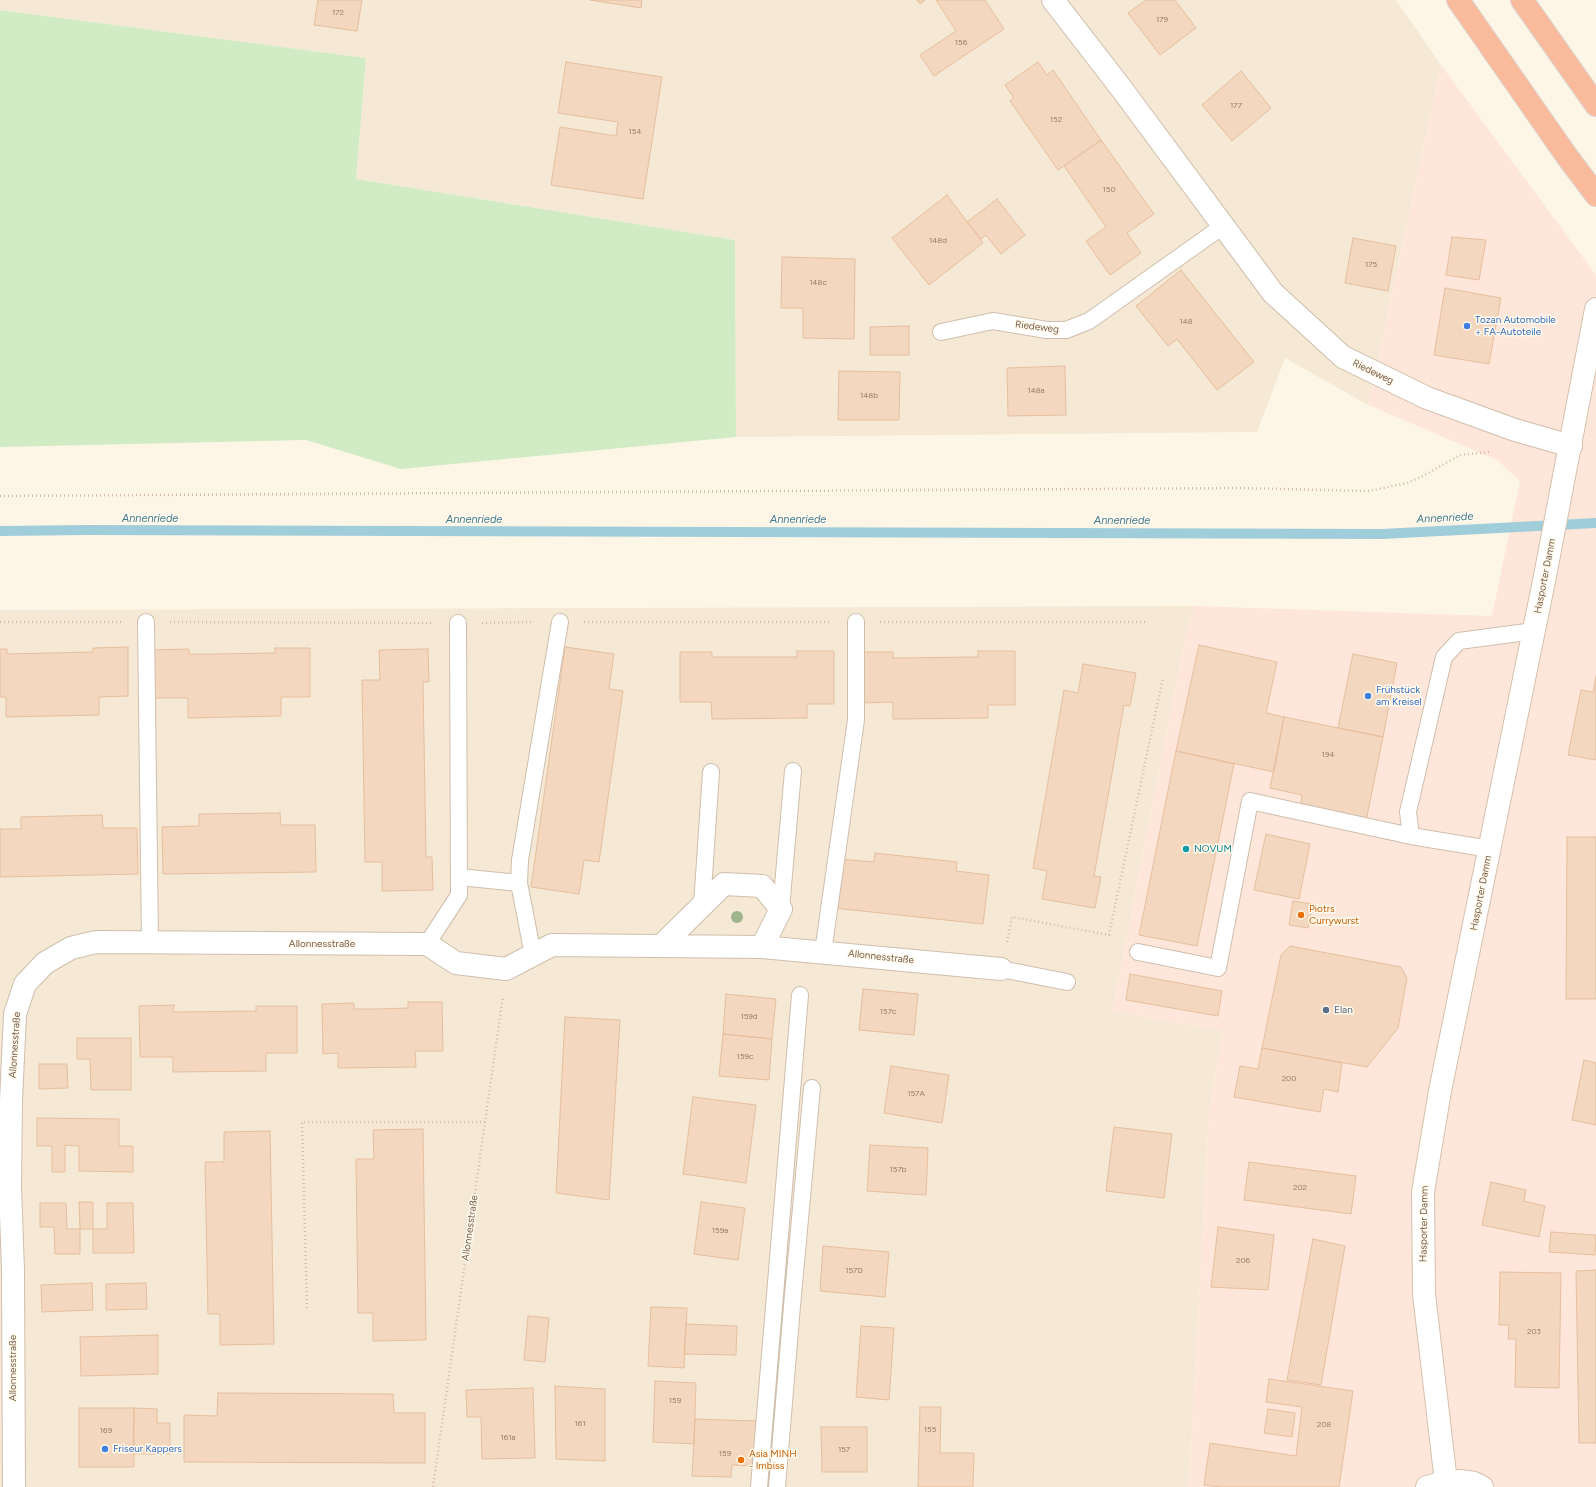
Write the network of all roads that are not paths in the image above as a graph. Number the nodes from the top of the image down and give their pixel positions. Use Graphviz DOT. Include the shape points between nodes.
graph roads {
  1 [pos="1053,0"];
  2 [pos="1458,0"];
  3 [pos="1522,0"];
  4 [pos="1596,105"];
  5 [pos="1596,195"];
  6 [pos="1223,226"];
  7 [pos="1596,309"];
  8 [pos="941,332"];
  9 [pos="1571,446"];
  10 [pos="146,622"];
  11 [pos="560,622"];
  12 [pos="856,622"];
  13 [pos="458,623"];
  14 [pos="1534,631"];
  15 [pos="794,771"];
  16 [pos="711,772"];
  17 [pos="1411,836"];
  18 [pos="1490,849"];
  19 [pos="459,877"];
  20 [pos="519,883"];
  21 [pos="702,905"];
  22 [pos="781,909"];
  23 [pos="150,943"];
  24 [pos="428,944"];
  25 [pos="661,946"];
  26 [pos="762,946"];
  27 [pos="823,952"];
  28 [pos="1138,952"];
  29 [pos="533,955"];
  30 [pos="1001,969"];
  31 [pos="1067,982"];
  32 [pos="800,996"];
  33 [pos="8,1013"];
  34 [pos="812,1088"];
  35 [pos="1436,1484"];
  36 [pos="14,1487"];
  37 [pos="759,1487"];
  38 [pos="777,1487"];
  39 [pos="1482,1487"];
  1 -- 6 [label="street, Riedeweg"];
  2 -- 5 [label="highway"];
  3 -- 4 [label="highway"];
  6 -- 8 [label="lane, Riedeweg" via="1089,321 1066,330 1047,330 993,321"];
  6 -- 9 [label="street, Riedeweg" via="1273,293 1343,357 1427,398 1515,430"];
  7 -- 9 [label="street, Hasporter Damm"];
  9 -- 14 [label="street, Hasporter Damm"];
  10 -- 23 [label="lane"];
  11 -- 20 [label="lane" via="520,860"];
  12 -- 27 [label="lane" via="856,720"];
  13 -- 19 [label="lane"];
  14 -- 17 [label="lane" via="1459,641 1444,657 1408,812"];
  14 -- 18 [label="street, Hasporter Damm"];
  15 -- 22 [label="lane"];
  16 -- 21 [label="lane"];
  17 -- 18 [label="lane"];
  17 -- 28 [label="lane" via="1250,801 1218,968"];
  18 -- 35 [label="street, Hasporter Damm" via="1440,1091 1423,1192 1424,1294"];
  19 -- 20 [label="lane"];
  19 -- 24 [label="lane" via="459,894"];
  20 -- 29 [label="lane"];
  21 -- 22 [label="street" via="724,884 762,886"];
  21 -- 25 [label="street"];
  22 -- 26 [label="street"];
  23 -- 24 [label="street, Allonnesstraße"];
  23 -- 33 [label="street, Allonnesstraße" via="96,942 71,948 45,963 25,984"];
  24 -- 29 [label="street, Allonnesstraße" via="456,963 506,969"];
  25 -- 26 [label="street, Allonnesstraße"];
  25 -- 29 [label="street, Allonnesstraße" via="552,945"];
  26 -- 27 [label="street, Allonnesstraße"];
  27 -- 30 [label="street, Allonnesstraße"];
  30 -- 31 [label="lane"];
  32 -- 37 [label="lane"];
  33 -- 36 [label="street, Allonnesstraße"];
  34 -- 38 [label="lane"];
  35 -- 39 [label="street" via="1460,1481"];
}
